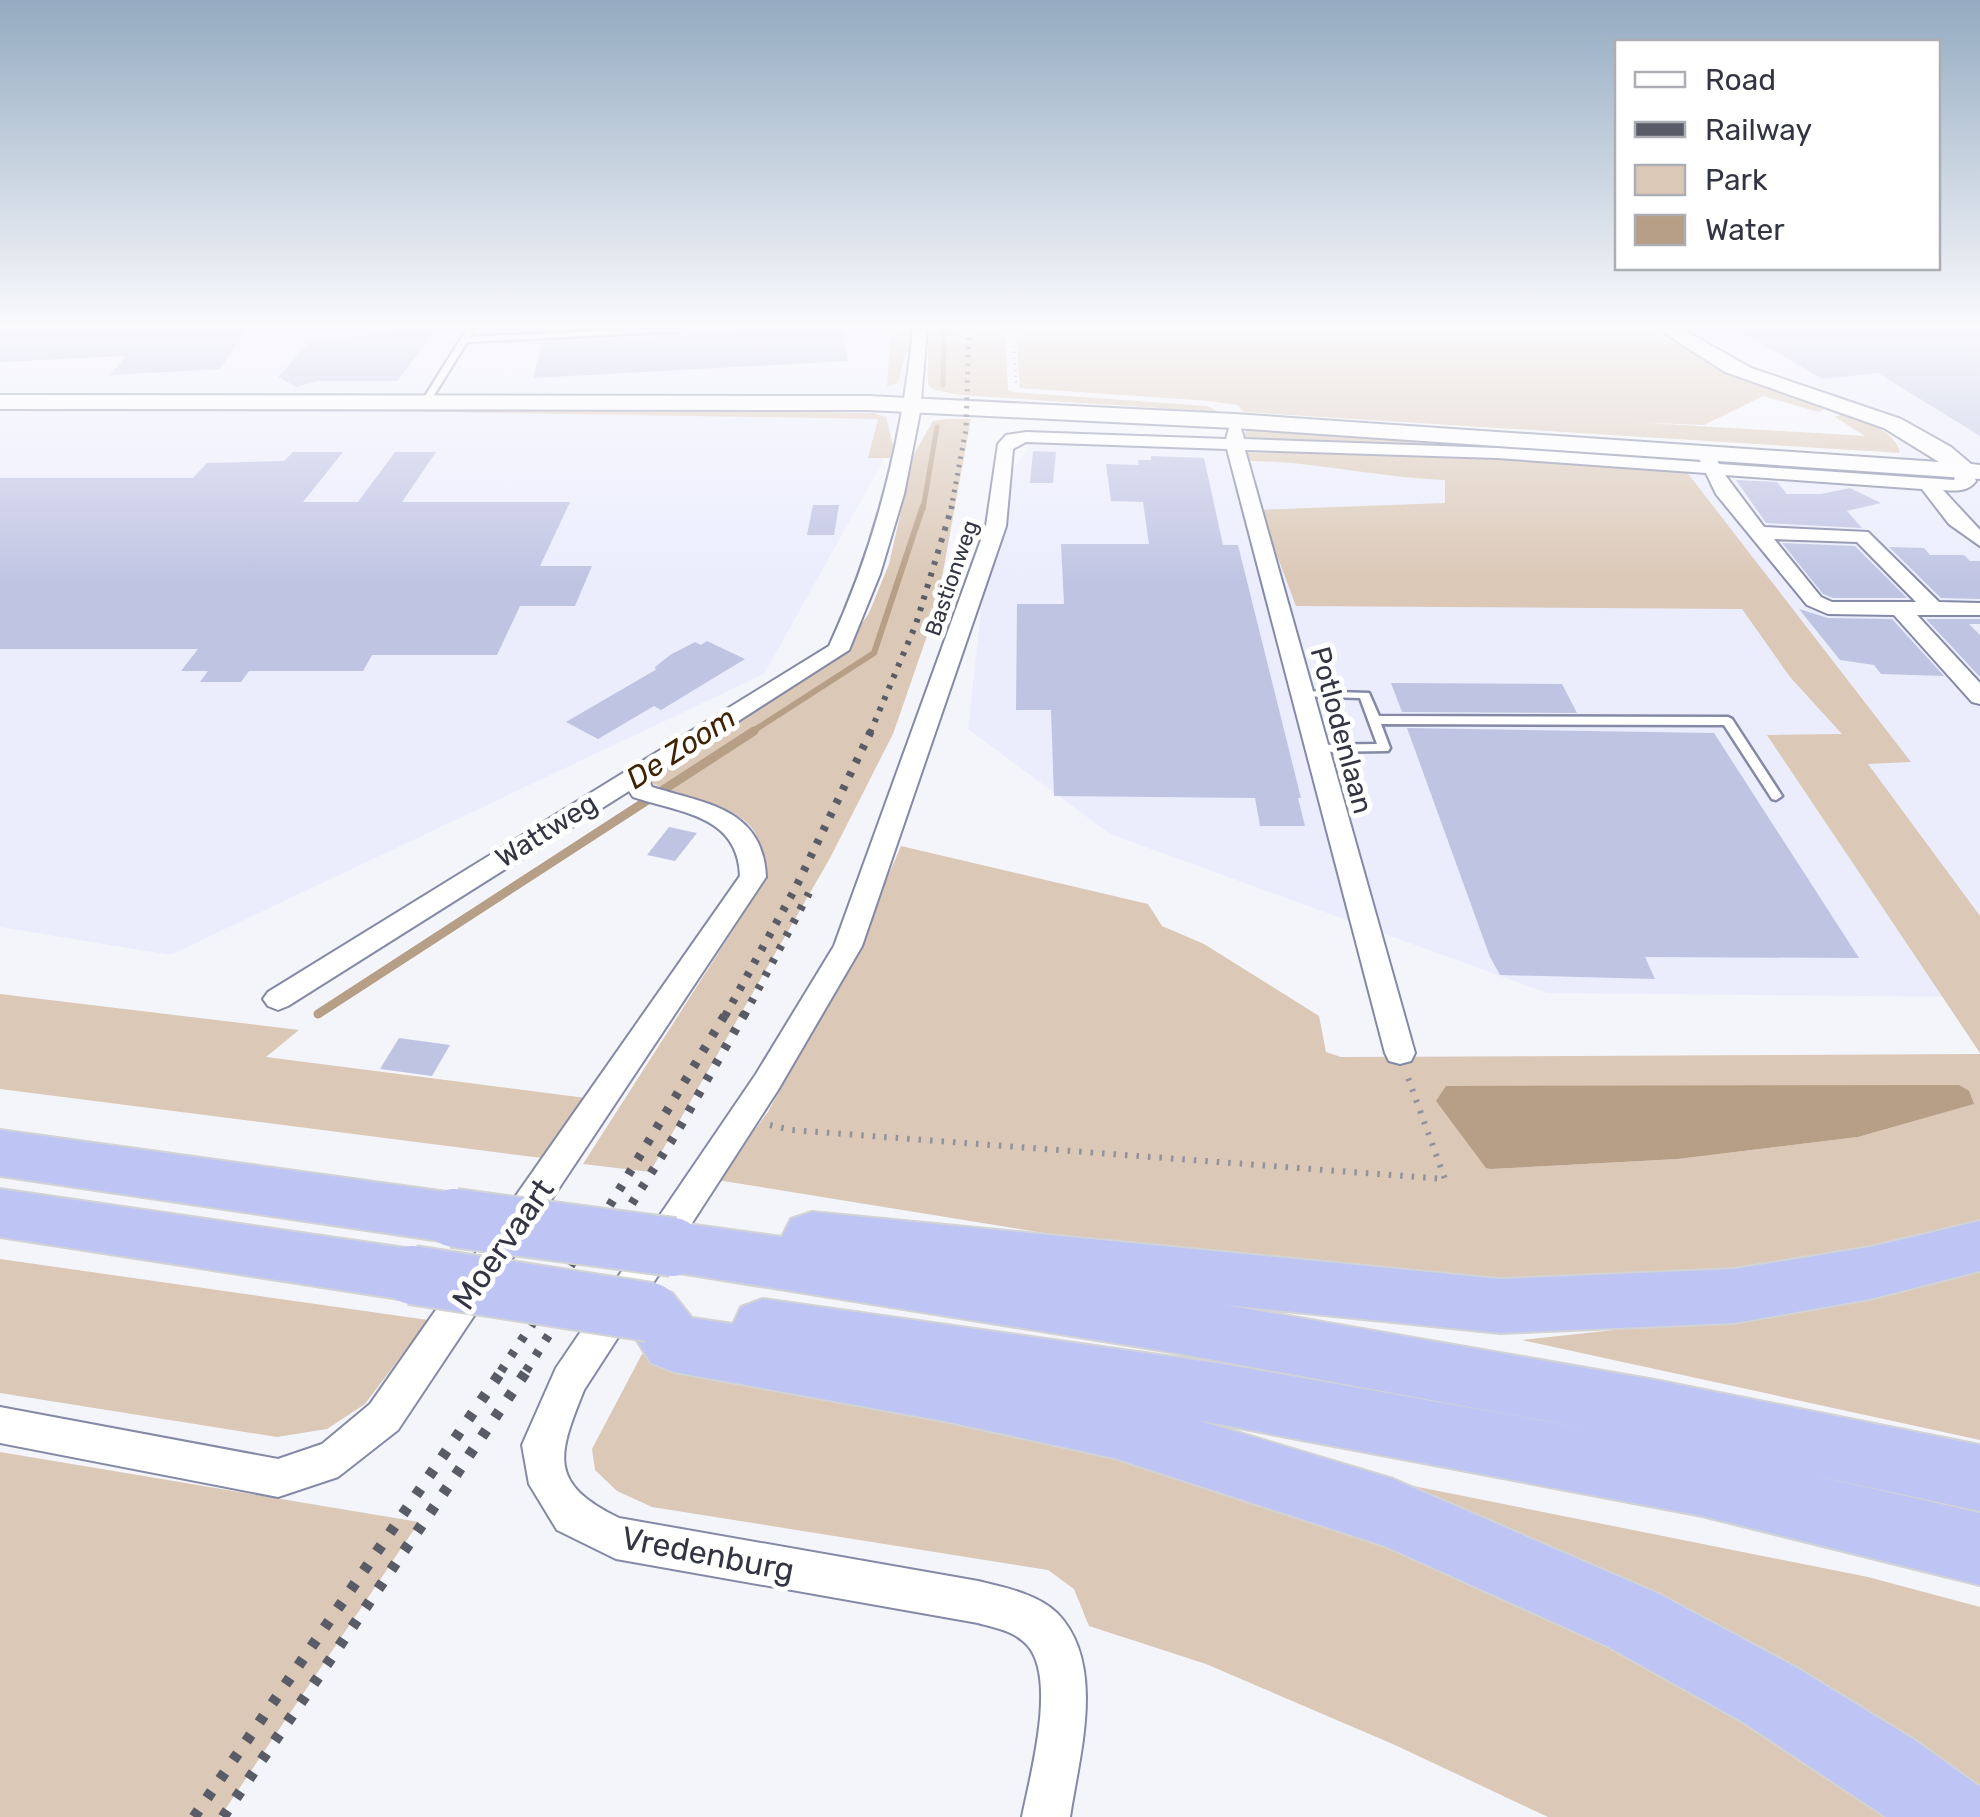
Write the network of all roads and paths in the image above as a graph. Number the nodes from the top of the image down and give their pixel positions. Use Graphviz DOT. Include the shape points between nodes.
graph roads {
  1 [pos="911,414"];
  2 [pos="1036,414"];
  3 [pos="1864,414"];
  4 [pos="1234,428"];
  5 [pos="1708,460"];
  6 [pos="1955,471"];
  7 [pos="1760,533"];
  8 [pos="1980,540"];
  9 [pos="1898,608"];
  10 [pos="1933,608"];
  11 [pos="1980,609"];
  12 [pos="1956,668"];
  13 [pos="1980,669"];
  14 [pos="1302,694"];
  15 [pos="1980,697"];
  16 [pos="1374,720"];
  17 [pos="1316,748"];
  18 [pos="651,791"];
  19 [pos="1776,796"];
  20 [pos="879,862"];
  21 [pos="278,999"];
  22 [pos="1400,1053"];
  23 [pos="741,1119"];
  24 [pos="0,1153"];
  25 [pos="0,1213"];
  26 [pos="712,1244"];
  27 [pos="1980,1246"];
  28 [pos="671,1324"];
  29 [pos="0,1424"];
  30 [pos="1980,1478"];
  31 [pos="1980,1549"];
  32 [pos="1046,1817"];
  33 [pos="1954,1817"];
  1 -- 18 [label="street, Wattweg" via="868,586 838,650"];
  2 -- 4 [label="street"];
  3 -- 6 [label="street"];
  4 -- 5 [label="street"];
  4 -- 14 [label="street, Potlodenlaan"];
  4 -- 20 [label="street, Bastionweg" via="1026,437 1004,448 996,526"];
  5 -- 6 [label="street"];
  5 -- 6 [label="street"];
  5 -- 7 [label="street" via="1723,490"];
  6 -- 8 [label="street" via="1956,520"];
  7 -- 9 [label="street" via="1814,601 1828,608"];
  7 -- 10 [label="street" via="1861,536"];
  9 -- 10 [label="street"];
  9 -- 12 [label="street"];
  10 -- 11 [label="street"];
  12 -- 13 [label="street"];
  12 -- 15 [label="street"];
  14 -- 16 [label="lane" via="1365,694"];
  14 -- 17 [label="street, Potlodenlaan"];
  16 -- 17 [label="lane" via="1384,748"];
  16 -- 19 [label="lane" via="1728,722"];
  17 -- 22 [label="street, Potlodenlaan"];
  18 -- 21 [label="street, Wattweg"];
  18 -- 29 [label="street, Moervaart" via="730,822 755,856 752,877 384,1417 316,1471 278,1478"];
  20 -- 23 [label="street, Vredenburg" via="848,946"];
  22 -- 23 [label="path" via="1445,1179 791,1130"];
  23 -- 32 [label="street, Vredenburg" via="569,1380 542,1444 549,1484 571,1516 616,1538 978,1602 1031,1622 1056,1649 1062,1669"];
  24 -- 26 [label="highway, bridge" via="454,1218"];
  25 -- 28 [label="highway, bridge" via="412,1275"];
  26 -- 27 [label="highway" via="1500,1306 1734,1296"];
  26 -- 30 [label="highway" via="1673,1412"];
  28 -- 31 [label="highway" via="1223,1394 1702,1483"];
  28 -- 33 [label="highway" via="1114,1427 1393,1514 1633,1620 1770,1695"];
}
